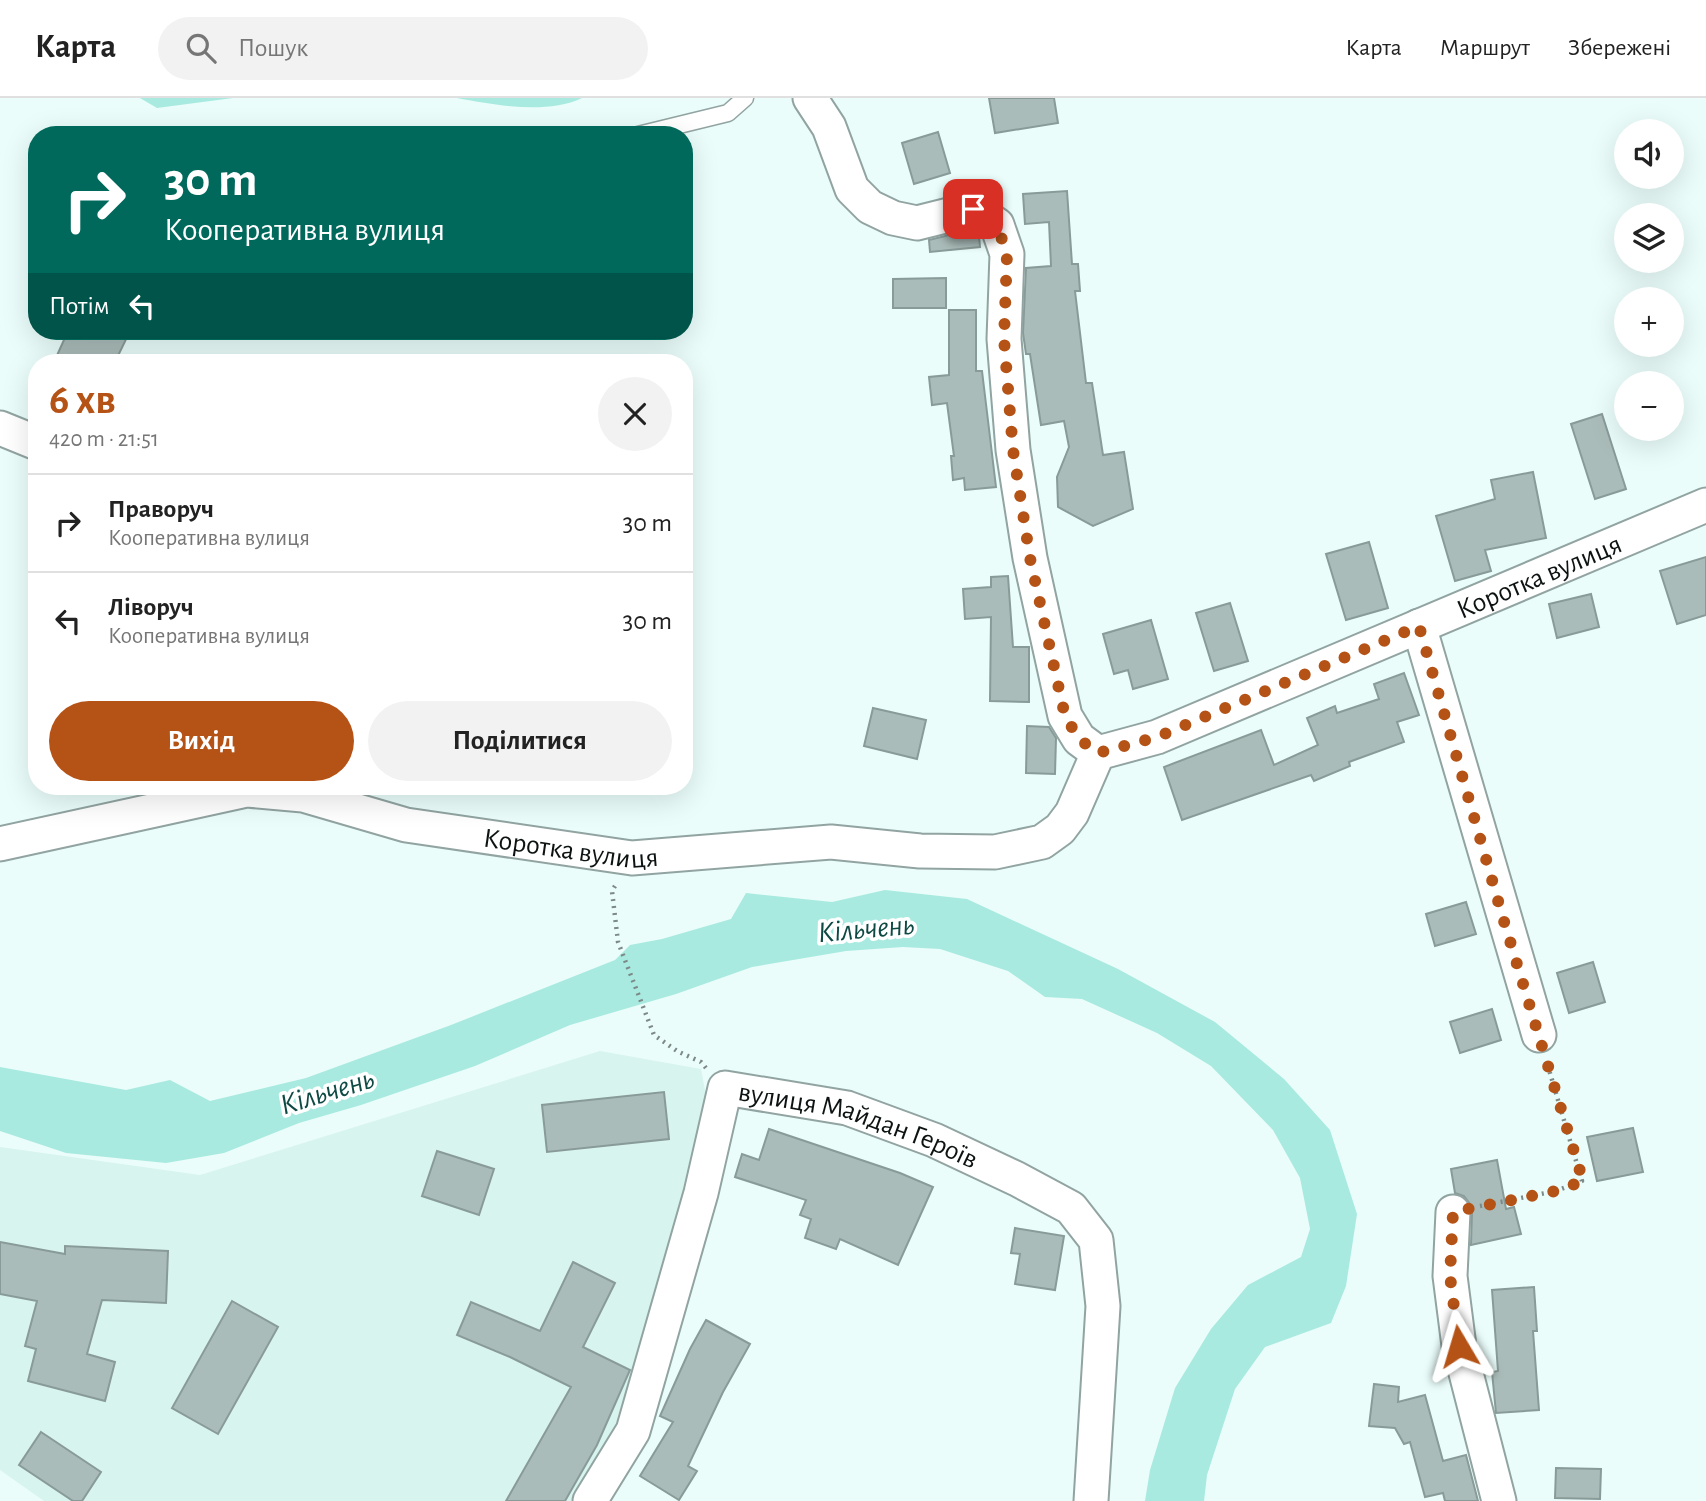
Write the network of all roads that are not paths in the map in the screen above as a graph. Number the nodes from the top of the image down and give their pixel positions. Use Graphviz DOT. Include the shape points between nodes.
graph roads {
  1 [pos="745,98"];
  2 [pos="810,98"];
  3 [pos="675,126"];
  4 [pos="0,428"];
  5 [pos="28,439"];
  6 [pos="1706,505"];
  7 [pos="1419,626"];
  8 [pos="1098,753"];
  9 [pos="224,795"];
  10 [pos="303,795"];
  11 [pos="0,844"];
  12 [pos="1539,1035"];
  13 [pos="1453,1212"];
  14 [pos="590,1501"];
  15 [pos="1091,1501"];
  16 [pos="1499,1501"];
  1 -- 3 [label="lane" via="729,113"];
  2 -- 8 [label="street" via="830,127 852,189 870,207 917,223 973,209 997,225 1007,254 1006,367 1030,558 1065,716 1079,739"];
  4 -- 5 [label="street"];
  6 -- 7 [label="street, Коротка вулиця"];
  7 -- 8 [label="street, Коротка вулиця" via="1157,737"];
  7 -- 12 [label="street"];
  8 -- 10 [label="street, Коротка вулиця" via="1072,813 1060,829 1042,842 995,852 920,851 831,842 632,859 406,825"];
  9 -- 11 [label="street, Коротка вулиця"];
  13 -- 16 [label="street" via="1450,1276 1459,1346"];
  14 -- 15 [label="street, вулиця Майдан Героїв" via="633,1431 701,1193 725,1088 847,1108 934,1140 1071,1208 1096,1240 1103,1306"];
}
